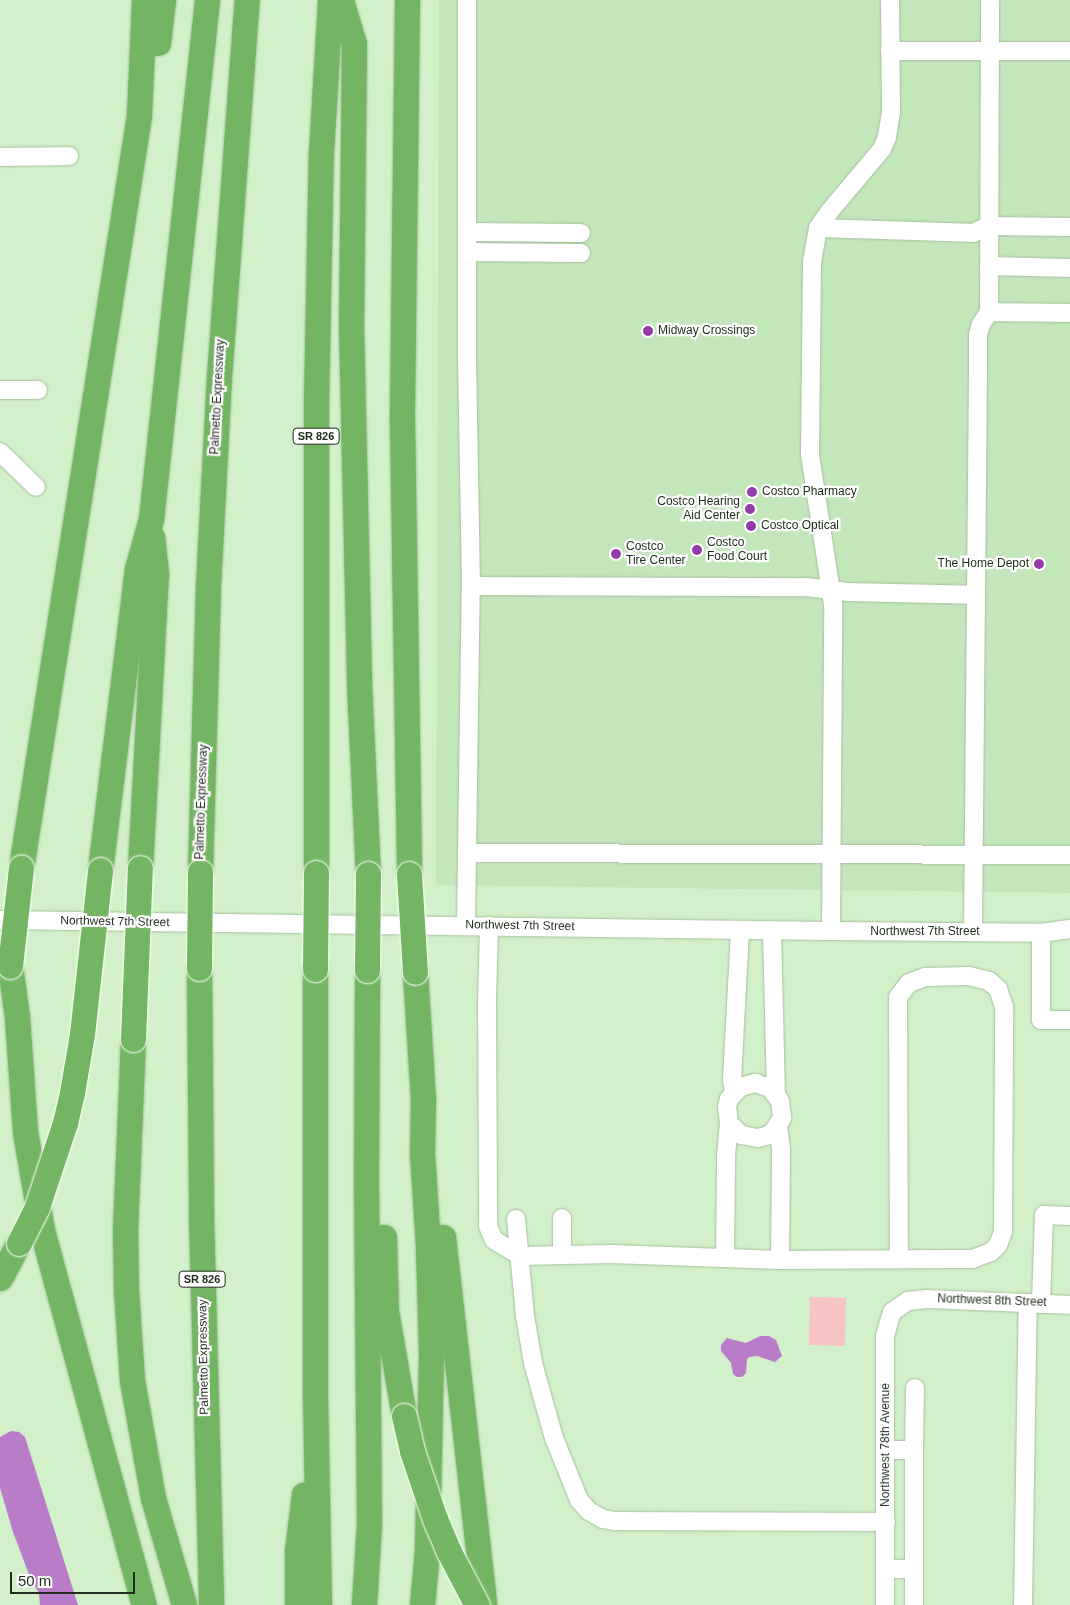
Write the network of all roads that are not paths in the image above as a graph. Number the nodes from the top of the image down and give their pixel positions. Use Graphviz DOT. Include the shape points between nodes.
graph roads {
  1 [pos="144,0"];
  2 [pos="163,0"];
  3 [pos="207,0"];
  4 [pos="247,0"];
  5 [pos="330,0"];
  6 [pos="341,0"];
  7 [pos="407,0"];
  8 [pos="467,0"];
  9 [pos="890,0"];
  10 [pos="990,0"];
  11 [pos="890,51"];
  12 [pos="990,51"];
  13 [pos="1070,51"];
  14 [pos="139,115"];
  15 [pos="68,156"];
  16 [pos="0,157"];
  17 [pos="989,226"];
  18 [pos="1070,227"];
  19 [pos="818,228"];
  20 [pos="467,247"];
  21 [pos="989,266"];
  22 [pos="1070,268"];
  23 [pos="989,312"];
  24 [pos="1070,313"];
  25 [pos="0,390"];
  26 [pos="38,390"];
  27 [pos="0,452"];
  28 [pos="36,487"];
  29 [pos="151,519"];
  30 [pos="471,586"];
  31 [pos="831,590"];
  32 [pos="976,594"];
  33 [pos="467,853"];
  34 [pos="975,854"];
  35 [pos="832,855"];
  36 [pos="1070,855"];
  37 [pos="0,920"];
  38 [pos="466,926"];
  39 [pos="490,926"];
  40 [pos="1070,929"];
  41 [pos="740,930"];
  42 [pos="772,931"];
  43 [pos="831,931"];
  44 [pos="973,932"];
  45 [pos="1040,932"];
  46 [pos="1070,937"];
  47 [pos="10,969"];
  48 [pos="367,970"];
  49 [pos="0,998"];
  50 [pos="1070,1020"];
  51 [pos="734,1092"];
  52 [pos="776,1094"];
  53 [pos="423,1098"];
  54 [pos="729,1123"];
  55 [pos="778,1125"];
  56 [pos="1070,1216"];
  57 [pos="562,1218"];
  58 [pos="516,1219"];
  59 [pos="562,1254"];
  60 [pos="521,1256"];
  61 [pos="725,1258"];
  62 [pos="899,1259"];
  63 [pos="780,1260"];
  64 [pos="0,1278"];
  65 [pos="914,1300"];
  66 [pos="1034,1303"];
  67 [pos="1070,1305"];
  68 [pos="915,1388"];
  69 [pos="315,1395"];
  70 [pos="886,1450"];
  71 [pos="914,1450"];
  72 [pos="886,1522"];
  73 [pos="885,1569"];
  74 [pos="914,1569"];
  75 [pos="212,1600"];
  76 [pos="144,1605"];
  77 [pos="184,1605"];
  78 [pos="298,1605"];
  79 [pos="319,1605"];
  80 [pos="364,1605"];
  81 [pos="422,1605"];
  82 [pos="477,1605"];
  83 [pos="484,1605"];
  84 [pos="885,1605"];
  85 [pos="914,1605"];
  86 [pos="1023,1605"];
  1 -- 14 [label="highway"];
  2 -- 14 [label="highway" via="154,77"];
  3 -- 29 [label="highway"];
  4 -- 75 [label="highway, Palmetto Expressway / SR 826, bridge" via="219,376 208,586 200,872 201,1225"];
  5 -- 69 [label="highway, SR 826, bridge" via="321,153 316,404"];
  6 -- 48 [label="highway, bridge" via="354,44 351,325 359,684 368,874"];
  7 -- 53 [label="highway, bridge" via="402,420 410,874"];
  8 -- 20 [label="street"];
  9 -- 11 [label="street"];
  10 -- 12 [label="street"];
  11 -- 12 [label="street"];
  11 -- 19 [label="street" via="891,113 887,137 882,149"];
  12 -- 13 [label="street"];
  12 -- 17 [label="street"];
  14 -- 47 [label="highway, bridge" via="21,868"];
  15 -- 16 [label="street"];
  17 -- 18 [label="street"];
  17 -- 19 [label="street" via="973,233"];
  17 -- 21 [label="street"];
  19 -- 31 [label="street" via="812,262 810,454"];
  20 -- 20 [label="street" via="581,247"];
  20 -- 30 [label="street"];
  21 -- 22 [label="street"];
  21 -- 23 [label="street"];
  23 -- 24 [label="street"];
  23 -- 32 [label="street" via="978,335"];
  25 -- 26 [label="street"];
  27 -- 28 [label="street"];
  29 -- 64 [label="highway, bridge" via="137,569 82,1034 72,1093 37,1208"];
  29 -- 77 [label="highway, bridge" via="156,574 125,1230 129,1342 141,1439 153,1498"];
  30 -- 31 [label="street" via="806,587"];
  30 -- 33 [label="street"];
  31 -- 32 [label="street"];
  31 -- 35 [label="street" via="834,661"];
  32 -- 34 [label="street"];
  33 -- 35 [label="street"];
  33 -- 38 [label="street"];
  34 -- 35 [label="street"];
  34 -- 36 [label="street"];
  34 -- 44 [label="street"];
  35 -- 43 [label="street"];
  37 -- 38 [label="street, Northwest 7th Street"];
  38 -- 39 [label="street, Northwest 7th Street"];
  39 -- 41 [label="street, Northwest 7th Street"];
  39 -- 60 [label="street" via="488,1226 494,1240"];
  40 -- 45 [label="street, Northwest 7th Street"];
  41 -- 42 [label="street, Northwest 7th Street"];
  41 -- 51 [label="street"];
  42 -- 43 [label="street, Northwest 7th Street"];
  42 -- 52 [label="street"];
  43 -- 44 [label="street, Northwest 7th Street"];
  44 -- 45 [label="street, Northwest 7th Street"];
  45 -- 46 [label="street, Northwest 7th Street"];
  45 -- 50 [label="street" via="1041,1020"];
  47 -- 49 [label="highway"];
  47 -- 76 [label="highway" via="17,1017 25,1132 42,1230"];
  48 -- 80 [label="highway" via="370,1423"];
  48 -- 82 [label="highway, bridge" via="381,1144 386,1311 404,1416 435,1519"];
  51 -- 52 [label="street" via="755,1083 770,1088"];
  51 -- 54 [label="street" via="727,1107"];
  52 -- 55 [label="street" via="782,1109"];
  53 -- 81 [label="highway" via="422,1153 430,1282 431,1365 427,1551"];
  53 -- 83 [label="highway" via="433,1152"];
  54 -- 55 [label="street" via="741,1135 757,1138 773,1132"];
  54 -- 61 [label="street"];
  55 -- 63 [label="street" via="781,1150"];
  56 -- 66 [label="street" via="1044,1216"];
  57 -- 59 [label="street"];
  58 -- 60 [label="street"];
  59 -- 60 [label="street"];
  59 -- 61 [label="street"];
  60 -- 72 [label="street" via="528,1339 548,1419 579,1500 589,1511 614,1521"];
  61 -- 63 [label="street"];
  62 -- 62 [label="street" via="898,997 903,988 917,979 980,978 998,989 1004,1007 1002,1238 991,1252 982,1257"];
  62 -- 63 [label="street"];
  65 -- 66 [label="street, Northwest 8th Street"];
  65 -- 70 [label="street, Northwest 78th Avenue" via="896,1308 886,1329"];
  66 -- 67 [label="street, Northwest 8th Street"];
  66 -- 86 [label="street"];
  68 -- 71 [label="street"];
  69 -- 78 [label="highway" via="297,1551"];
  69 -- 79 [label="highway, SR 826"];
  70 -- 71 [label="street"];
  70 -- 72 [label="street, Northwest 78th Avenue"];
  71 -- 74 [label="street"];
  72 -- 73 [label="street, Northwest 78th Avenue"];
  73 -- 74 [label="street"];
  73 -- 84 [label="street, Northwest 78th Avenue"];
  74 -- 85 [label="street"];
}
